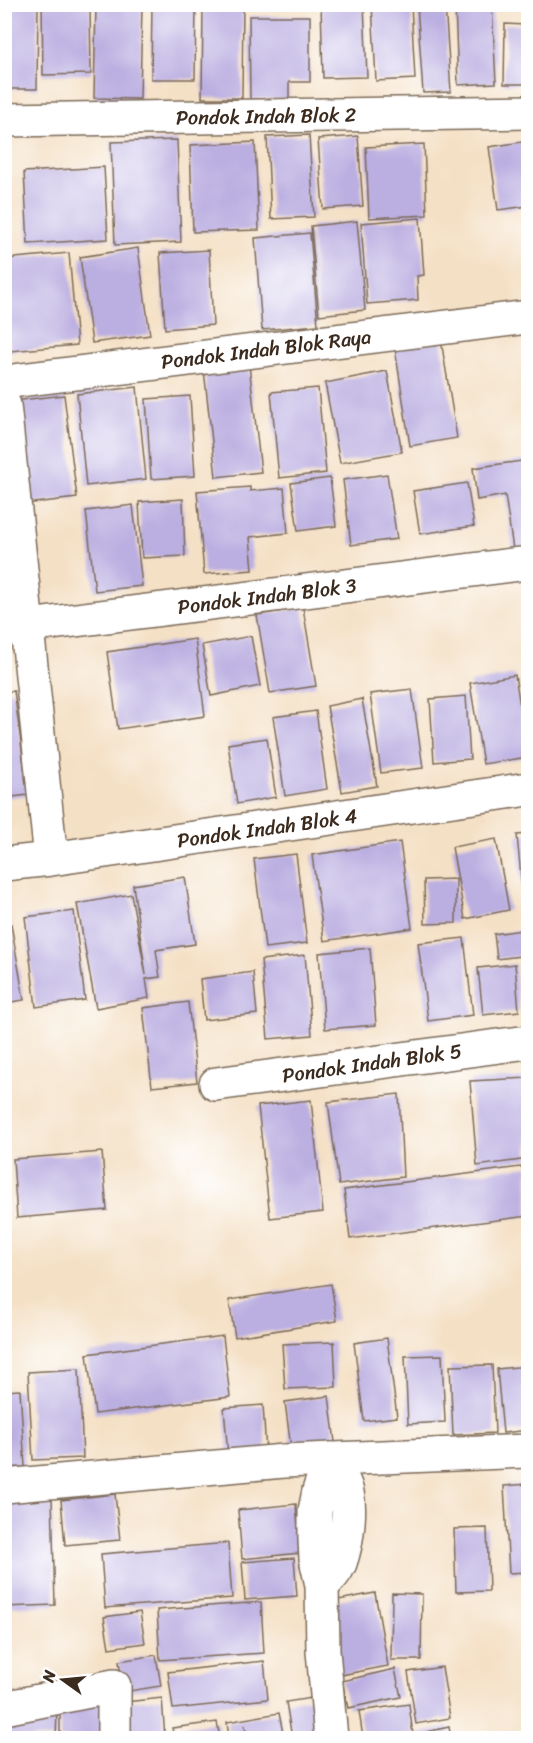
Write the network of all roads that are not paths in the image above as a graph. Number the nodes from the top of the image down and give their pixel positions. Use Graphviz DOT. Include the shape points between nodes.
graph roads {
  1 [pos="528,112"];
  2 [pos="4,120"];
  3 [pos="528,317"];
  4 [pos="4,382"];
  5 [pos="4,405"];
  6 [pos="528,563"];
  7 [pos="16,628"];
  8 [pos="528,789"];
  9 [pos="51,859"];
  10 [pos="4,864"];
  11 [pos="528,1042"];
  12 [pos="216,1084"];
  13 [pos="528,1451"];
  14 [pos="331,1465"];
  15 [pos="4,1486"];
  16 [pos="4,1707"];
  17 [pos="114,1738"];
  18 [pos="331,1738"];
  1 -- 2 [label="street, Pondok Indah Blok 2"];
  3 -- 4 [label="street, Pondok Indah Blok Raya"];
  5 -- 7 [label="street"];
  6 -- 7 [label="street, Pondok Indah Blok 3"];
  7 -- 9 [label="street"];
  8 -- 9 [label="street, Pondok Indah Blok 4"];
  9 -- 10 [label="street, Pondok Indah Blok 4"];
  11 -- 12 [label="street, Pondok Indah Blok 5"];
  13 -- 14 [label="street"];
  14 -- 15 [label="street" via="284,1461"];
  14 -- 18 [label="street" via="315,1511"];
  16 -- 17 [label="street" via="114,1686"];
}
